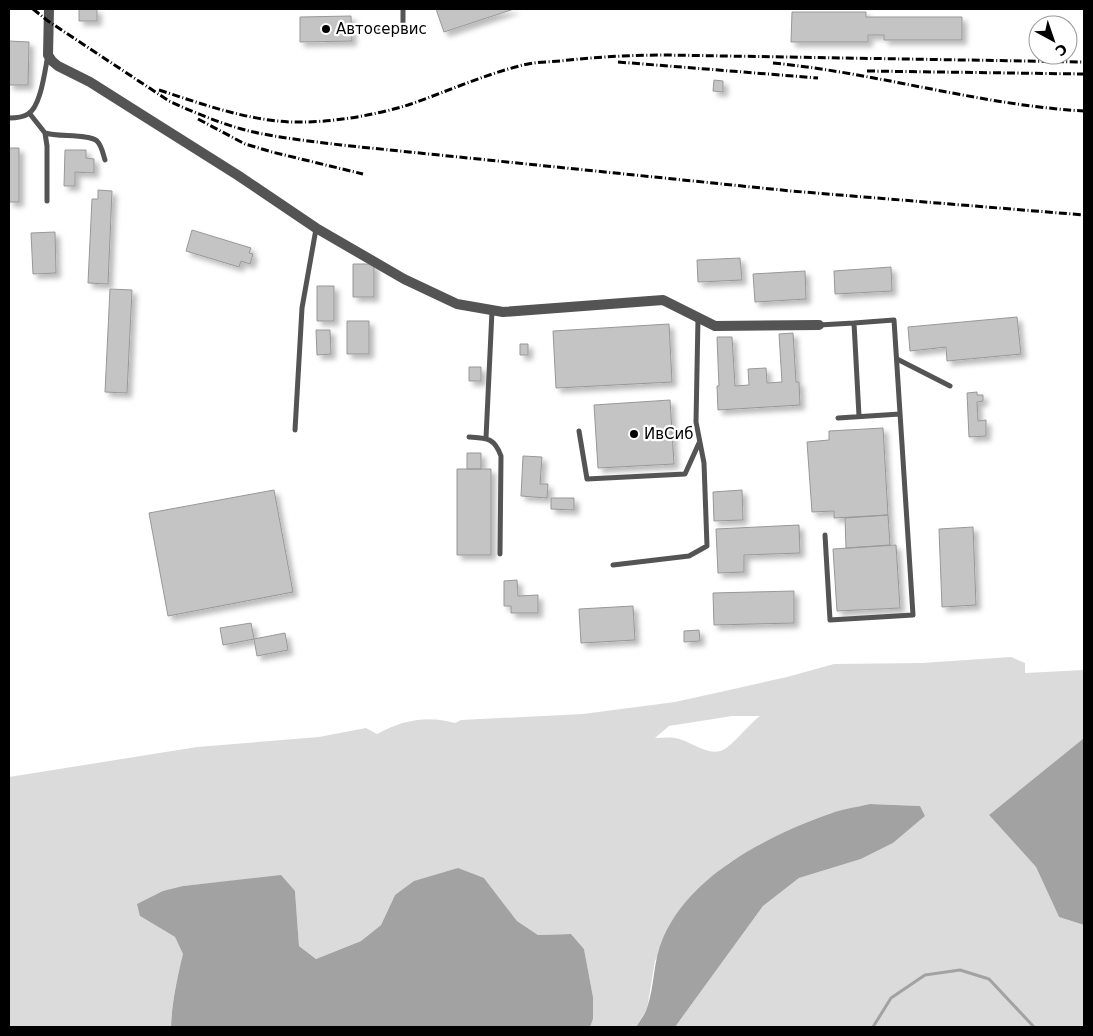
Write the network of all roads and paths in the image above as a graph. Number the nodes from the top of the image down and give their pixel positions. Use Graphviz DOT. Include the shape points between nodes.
graph roads {
  1 [pos="48,9"];
  2 [pos="403,9"];
  3 [pos="367,30"];
  4 [pos="48,54"];
  5 [pos="30,114"];
  6 [pos="9,118"];
  7 [pos="45,133"];
  8 [pos="105,160"];
  9 [pos="47,201"];
  10 [pos="316,228"];
  11 [pos="492,311"];
  12 [pos="698,318"];
  13 [pos="854,323"];
  14 [pos="819,325"];
  15 [pos="897,359"];
  16 [pos="950,386"];
  17 [pos="900,414"];
  18 [pos="859,416"];
  19 [pos="838,418"];
  20 [pos="295,430"];
  21 [pos="579,431"];
  22 [pos="469,437"];
  23 [pos="486,438"];
  24 [pos="699,443"];
  25 [pos="825,535"];
  26 [pos="500,554"];
  27 [pos="613,565"];
  1 -- 4 [label="street"];
  2 -- 3 [label="lane" via="403,30"];
  4 -- 5 [label="lane" via="43,83"];
  4 -- 10 [label="street" via="58,66 156,123"];
  5 -- 6 [label="lane"];
  5 -- 7 [label="lane"];
  7 -- 8 [label="lane" via="96,140 102,147"];
  7 -- 9 [label="lane"];
  10 -- 11 [label="street" via="448,300"];
  10 -- 20 [label="lane" via="302,308"];
  11 -- 12 [label="street" via="664,300"];
  11 -- 23 [label="lane"];
  12 -- 14 [label="street" via="715,326"];
  12 -- 24 [label="lane" via="696,422"];
  13 -- 14 [label="lane"];
  13 -- 15 [label="lane" via="894,320"];
  13 -- 18 [label="lane"];
  15 -- 16 [label="lane"];
  15 -- 17 [label="lane"];
  17 -- 18 [label="lane"];
  17 -- 25 [label="lane" via="913,615 830,620"];
  18 -- 19 [label="lane"];
  21 -- 24 [label="lane" via="587,479 685,474"];
  22 -- 23 [label="lane"];
  23 -- 26 [label="lane" via="498,447 501,456"];
  24 -- 27 [label="lane" via="704,463 707,546 689,556"];
}
